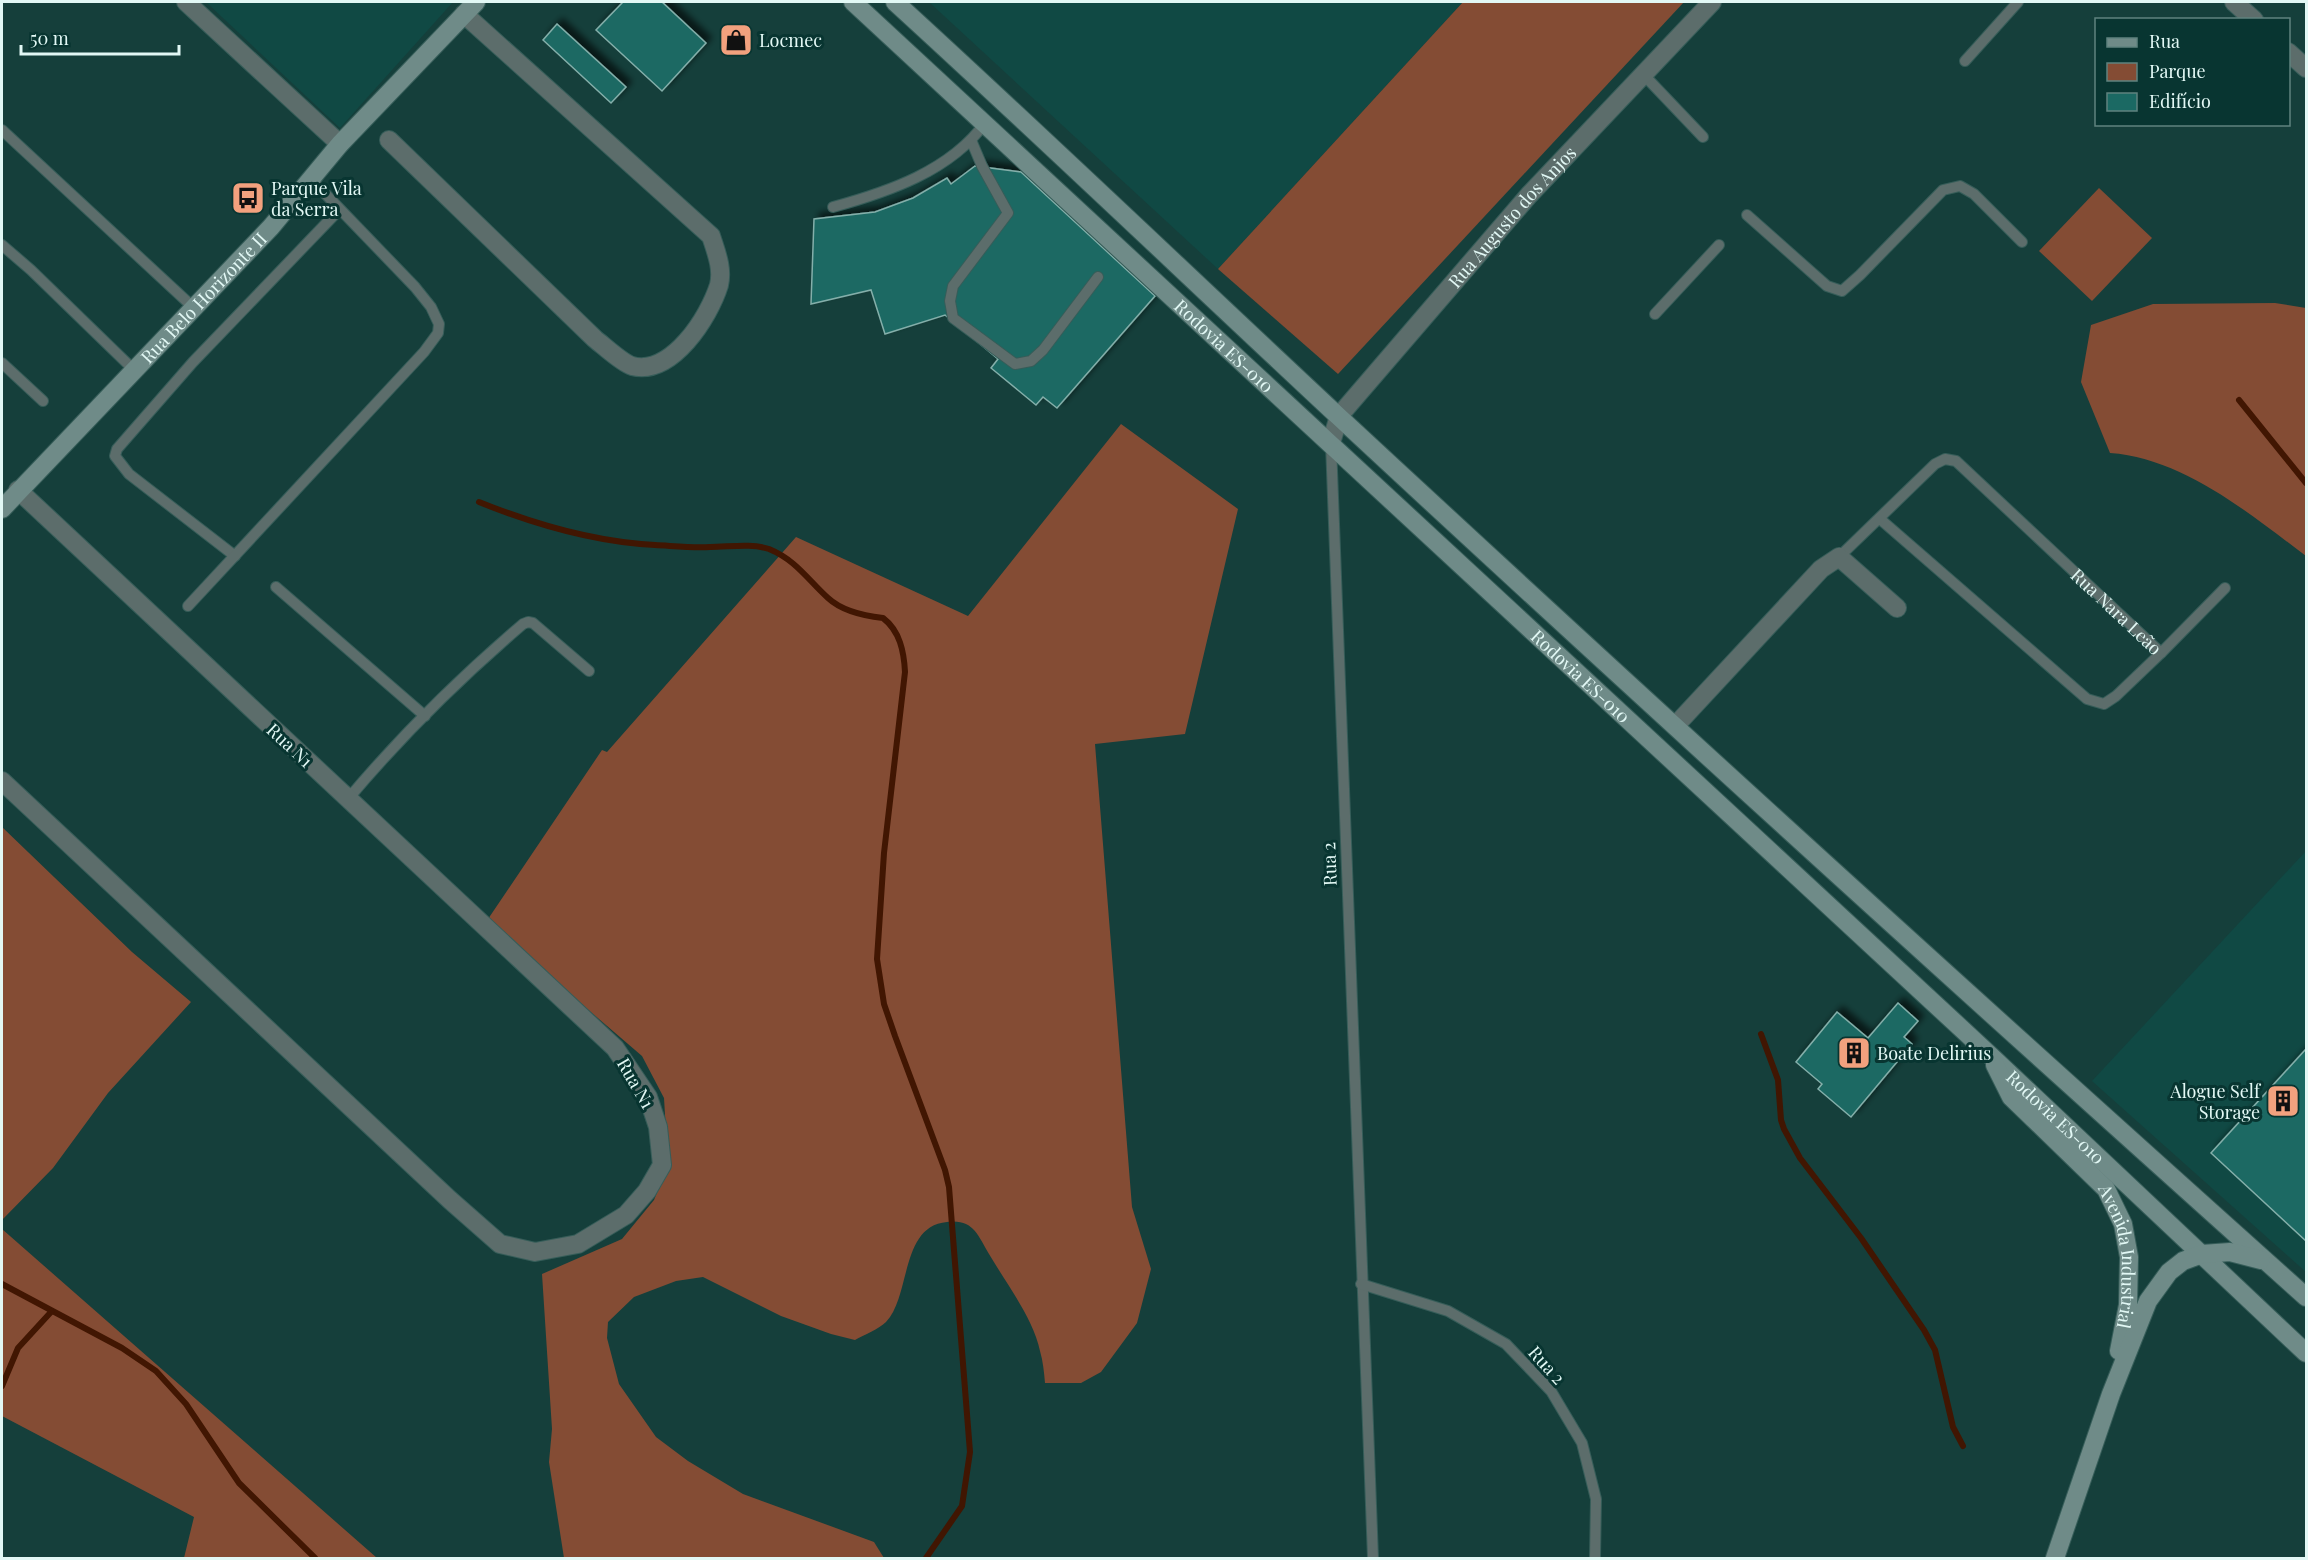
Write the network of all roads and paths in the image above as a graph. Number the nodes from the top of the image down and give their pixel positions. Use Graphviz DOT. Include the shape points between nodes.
graph roads {
  1 [pos="186,2"];
  2 [pos="853,2"];
  3 [pos="895,2"];
  4 [pos="1712,2"];
  5 [pos="2018,2"];
  6 [pos="2235,2"];
  7 [pos="470,8"];
  8 [pos="2252,18"];
  9 [pos="2290,53"];
  10 [pos="1965,61"];
  11 [pos="2307,68"];
  12 [pos="1643,74"];
  13 [pos="985,123"];
  14 [pos="2,130"];
  15 [pos="1703,137"];
  16 [pos="388,140"];
  17 [pos="971,140"];
  18 [pos="340,144"];
  19 [pos="311,179"];
  20 [pos="833,207"];
  21 [pos="339,210"];
  22 [pos="1747,215"];
  23 [pos="2022,242"];
  24 [pos="2,245"];
  25 [pos="1719,245"];
  26 [pos="1098,277"];
  27 [pos="194,308"];
  28 [pos="1655,314"];
  29 [pos="2,363"];
  30 [pos="134,370"];
  31 [pos="43,401"];
  32 [pos="1339,416"];
  33 [pos="1331,443"];
  34 [pos="18,490"];
  35 [pos="2,509"];
  36 [pos="1880,519"];
  37 [pos="234,556"];
  38 [pos="1839,557"];
  39 [pos="276,587"];
  40 [pos="2225,588"];
  41 [pos="188,606"];
  42 [pos="1897,608"];
  43 [pos="2161,653"];
  44 [pos="589,671"];
  45 [pos="425,716"];
  46 [pos="1676,725"];
  47 [pos="2,781"];
  48 [pos="348,799"];
  49 [pos="1991,1056"];
  50 [pos="2202,1254"];
  51 [pos="2266,1261"];
  52 [pos="1361,1284"];
  53 [pos="2307,1297"];
  54 [pos="2307,1353"];
  55 [pos="2110,1394"];
  56 [pos="1373,1558"];
  57 [pos="1595,1558"];
  58 [pos="2055,1558"];
  1 -- 18 [label="street"];
  2 -- 13 [label="main road, Rodovia ES-010"];
  3 -- 32 [label="main road, Rodovia ES-010"];
  4 -- 12 [label="street, Rua Augusto dos Anjos"];
  5 -- 10 [label="lane"];
  6 -- 8 [label="street"];
  7 -- 16 [label="street" via="711,236 720,264 719,284 696,332 665,360 648,367 630,366 595,339"];
  7 -- 18 [label="main road, Rua Belo Horizonte II"];
  9 -- 11 [label="street"];
  12 -- 15 [label="lane"];
  12 -- 32 [label="street, Rua Augusto dos Anjos" via="1529,195"];
  13 -- 17 [label="lane"];
  13 -- 33 [label="main road, Rodovia ES-010"];
  14 -- 27 [label="lane"];
  17 -- 20 [label="lane" via="916,178"];
  17 -- 26 [label="lane" via="1008,213 953,286 953,318 1015,364 1031,361"];
  18 -- 19 [label="main road, Rua Belo Horizonte II"];
  19 -- 21 [label="lane"];
  19 -- 27 [label="main road, Rua Belo Horizonte II"];
  21 -- 37 [label="lane" via="431,306 439,324 438,333"];
  21 -- 37 [label="lane" via="193,362 117,449 115,456 129,474"];
  22 -- 23 [label="lane" via="1827,286 1842,291 1943,190 1960,186 1974,194"];
  24 -- 30 [label="lane"];
  25 -- 28 [label="lane"];
  27 -- 30 [label="main road, Rua Belo Horizonte II"];
  29 -- 31 [label="lane"];
  30 -- 34 [label="main road, Rua Belo Horizonte II"];
  32 -- 33 [label="street, Rua Augusto dos Anjos"];
  32 -- 46 [label="main road, Rodovia ES-010"];
  33 -- 49 [label="main road, Rodovia ES-010"];
  33 -- 52 [label="lane, Rua 2"];
  34 -- 35 [label="main road, Rua Belo Horizonte II"];
  34 -- 48 [label="street, Rua N1"];
  36 -- 38 [label="lane, Rua Nara Leão"];
  36 -- 43 [label="lane, Rua Nara Leão" via="2087,699 2104,704"];
  36 -- 43 [label="lane, Rua Nara Leão" via="1935,464 1946,459 1956,461"];
  37 -- 41 [label="lane"];
  38 -- 42 [label="street"];
  38 -- 46 [label="street, Rua Nara Leão" via="1821,569"];
  39 -- 45 [label="lane"];
  40 -- 43 [label="lane"];
  44 -- 45 [label="lane" via="528,622 482,659"];
  45 -- 48 [label="lane"];
  46 -- 51 [label="main road, Rodovia ES-010"];
  47 -- 48 [label="street, Rua N1" via="500,1245 535,1252 579,1244 606,1229 626,1215 662,1165 658,1127 648,1097 615,1048"];
  49 -- 50 [label="main road, Rodovia ES-010"];
  49 -- 55 [label="main road, Avenida Industrial" via="2011,1097 2106,1189 2123,1224 2129,1257 2128,1305"];
  50 -- 51 [label="main road" via="2230,1252"];
  50 -- 54 [label="main road, Rodovia ES-010"];
  50 -- 55 [label="main road, Avenida Industrial" via="2169,1272 2148,1301"];
  51 -- 53 [label="main road, Rodovia ES-010"];
  52 -- 56 [label="lane, Rua 2"];
  52 -- 57 [label="lane, Rua 2" via="1448,1311 1506,1344 1551,1391 1582,1443 1596,1499"];
  55 -- 58 [label="main road, Avenida Industrial"];
}
